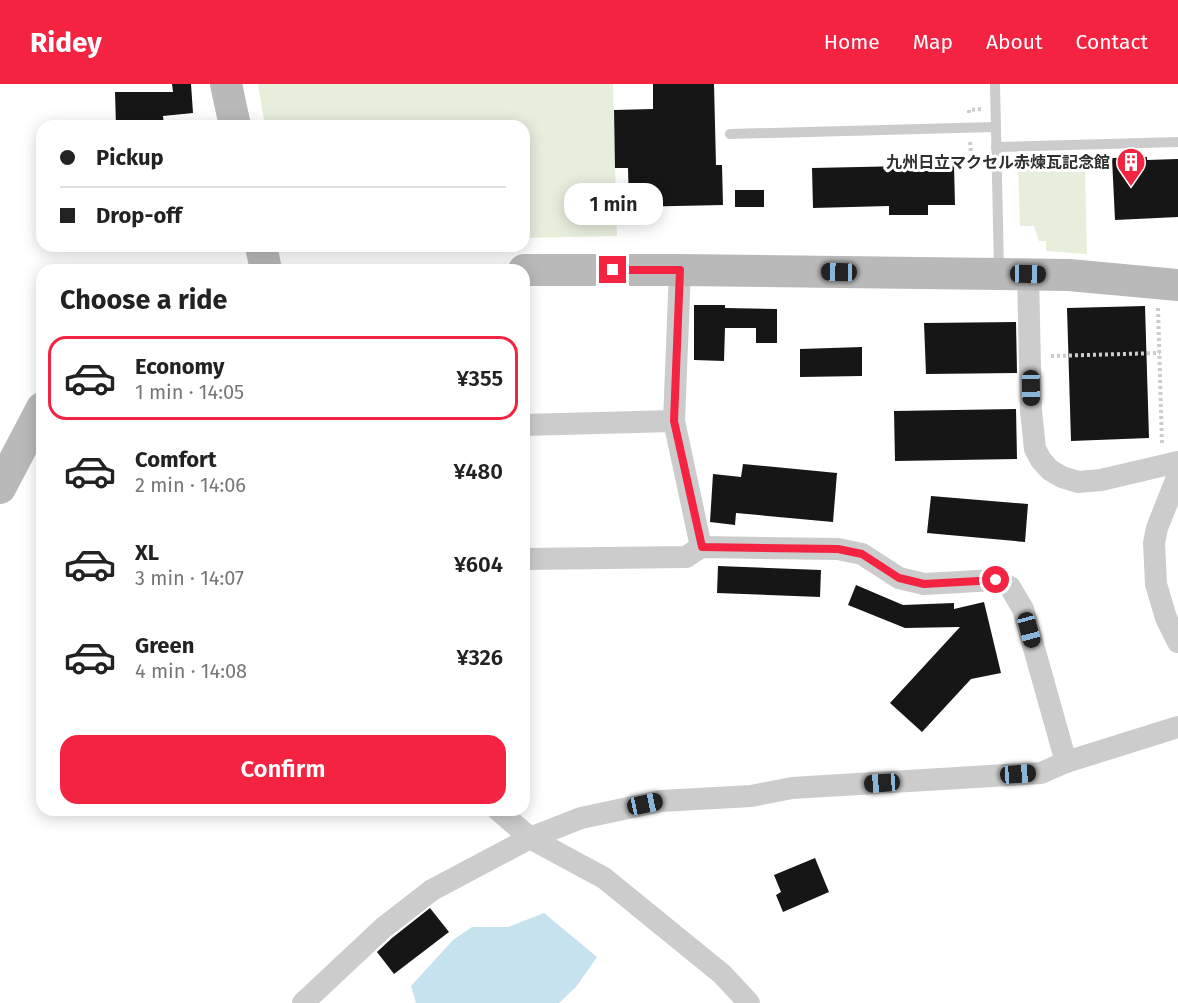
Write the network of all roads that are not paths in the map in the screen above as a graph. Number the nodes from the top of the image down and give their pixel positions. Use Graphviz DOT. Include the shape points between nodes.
graph roads {
  1 [pos="226,84"];
  2 [pos="995,84"];
  3 [pos="234,120"];
  4 [pos="995,126"];
  5 [pos="730,134"];
  6 [pos="1178,142"];
  7 [pos="996,147"];
  8 [pos="530,270"];
  9 [pos="680,270"];
  10 [pos="1013,274"];
  11 [pos="1168,293"];
  12 [pos="36,419"];
  13 [pos="674,421"];
  14 [pos="530,425"];
  15 [pos="1170,457"];
  16 [pos="1178,475"];
  17 [pos="0,488"];
  18 [pos="702,547"];
  19 [pos="530,559"];
  20 [pos="1178,642"];
  21 [pos="1178,727"];
  22 [pos="1066,762"];
  23 [pos="505,816"];
  24 [pos="530,838"];
  25 [pos="303,1003"];
  26 [pos="749,1003"];
  1 -- 3 [label="street"];
  2 -- 4 [label="lane"];
  4 -- 5 [label="lane"];
  4 -- 7 [label="lane"];
  6 -- 7 [label="lane"];
  7 -- 10 [label="lane"];
  8 -- 9 [label="street"];
  9 -- 10 [label="street"];
  9 -- 13 [label="street"];
  10 -- 11 [label="street" via="1069,275"];
  10 -- 15 [label="street" via="1035,449 1041,460 1050,470 1078,482 1101,480"];
  12 -- 17 [label="street"];
  13 -- 14 [label="street"];
  13 -- 18 [label="street"];
  16 -- 20 [label="street" via="1154,543 1156,584"];
  18 -- 19 [label="street" via="686,557"];
  18 -- 22 [label="street" via="838,549 862,554 899,578 924,584 996,580 1010,587 1023,609"];
  21 -- 22 [label="street"];
  22 -- 24 [label="street" via="1041,773 792,788 751,796 661,801 581,818"];
  23 -- 24 [label="street"];
  24 -- 25 [label="street" via="432,890 383,928"];
  24 -- 26 [label="street" via="604,878 722,974"];
}
